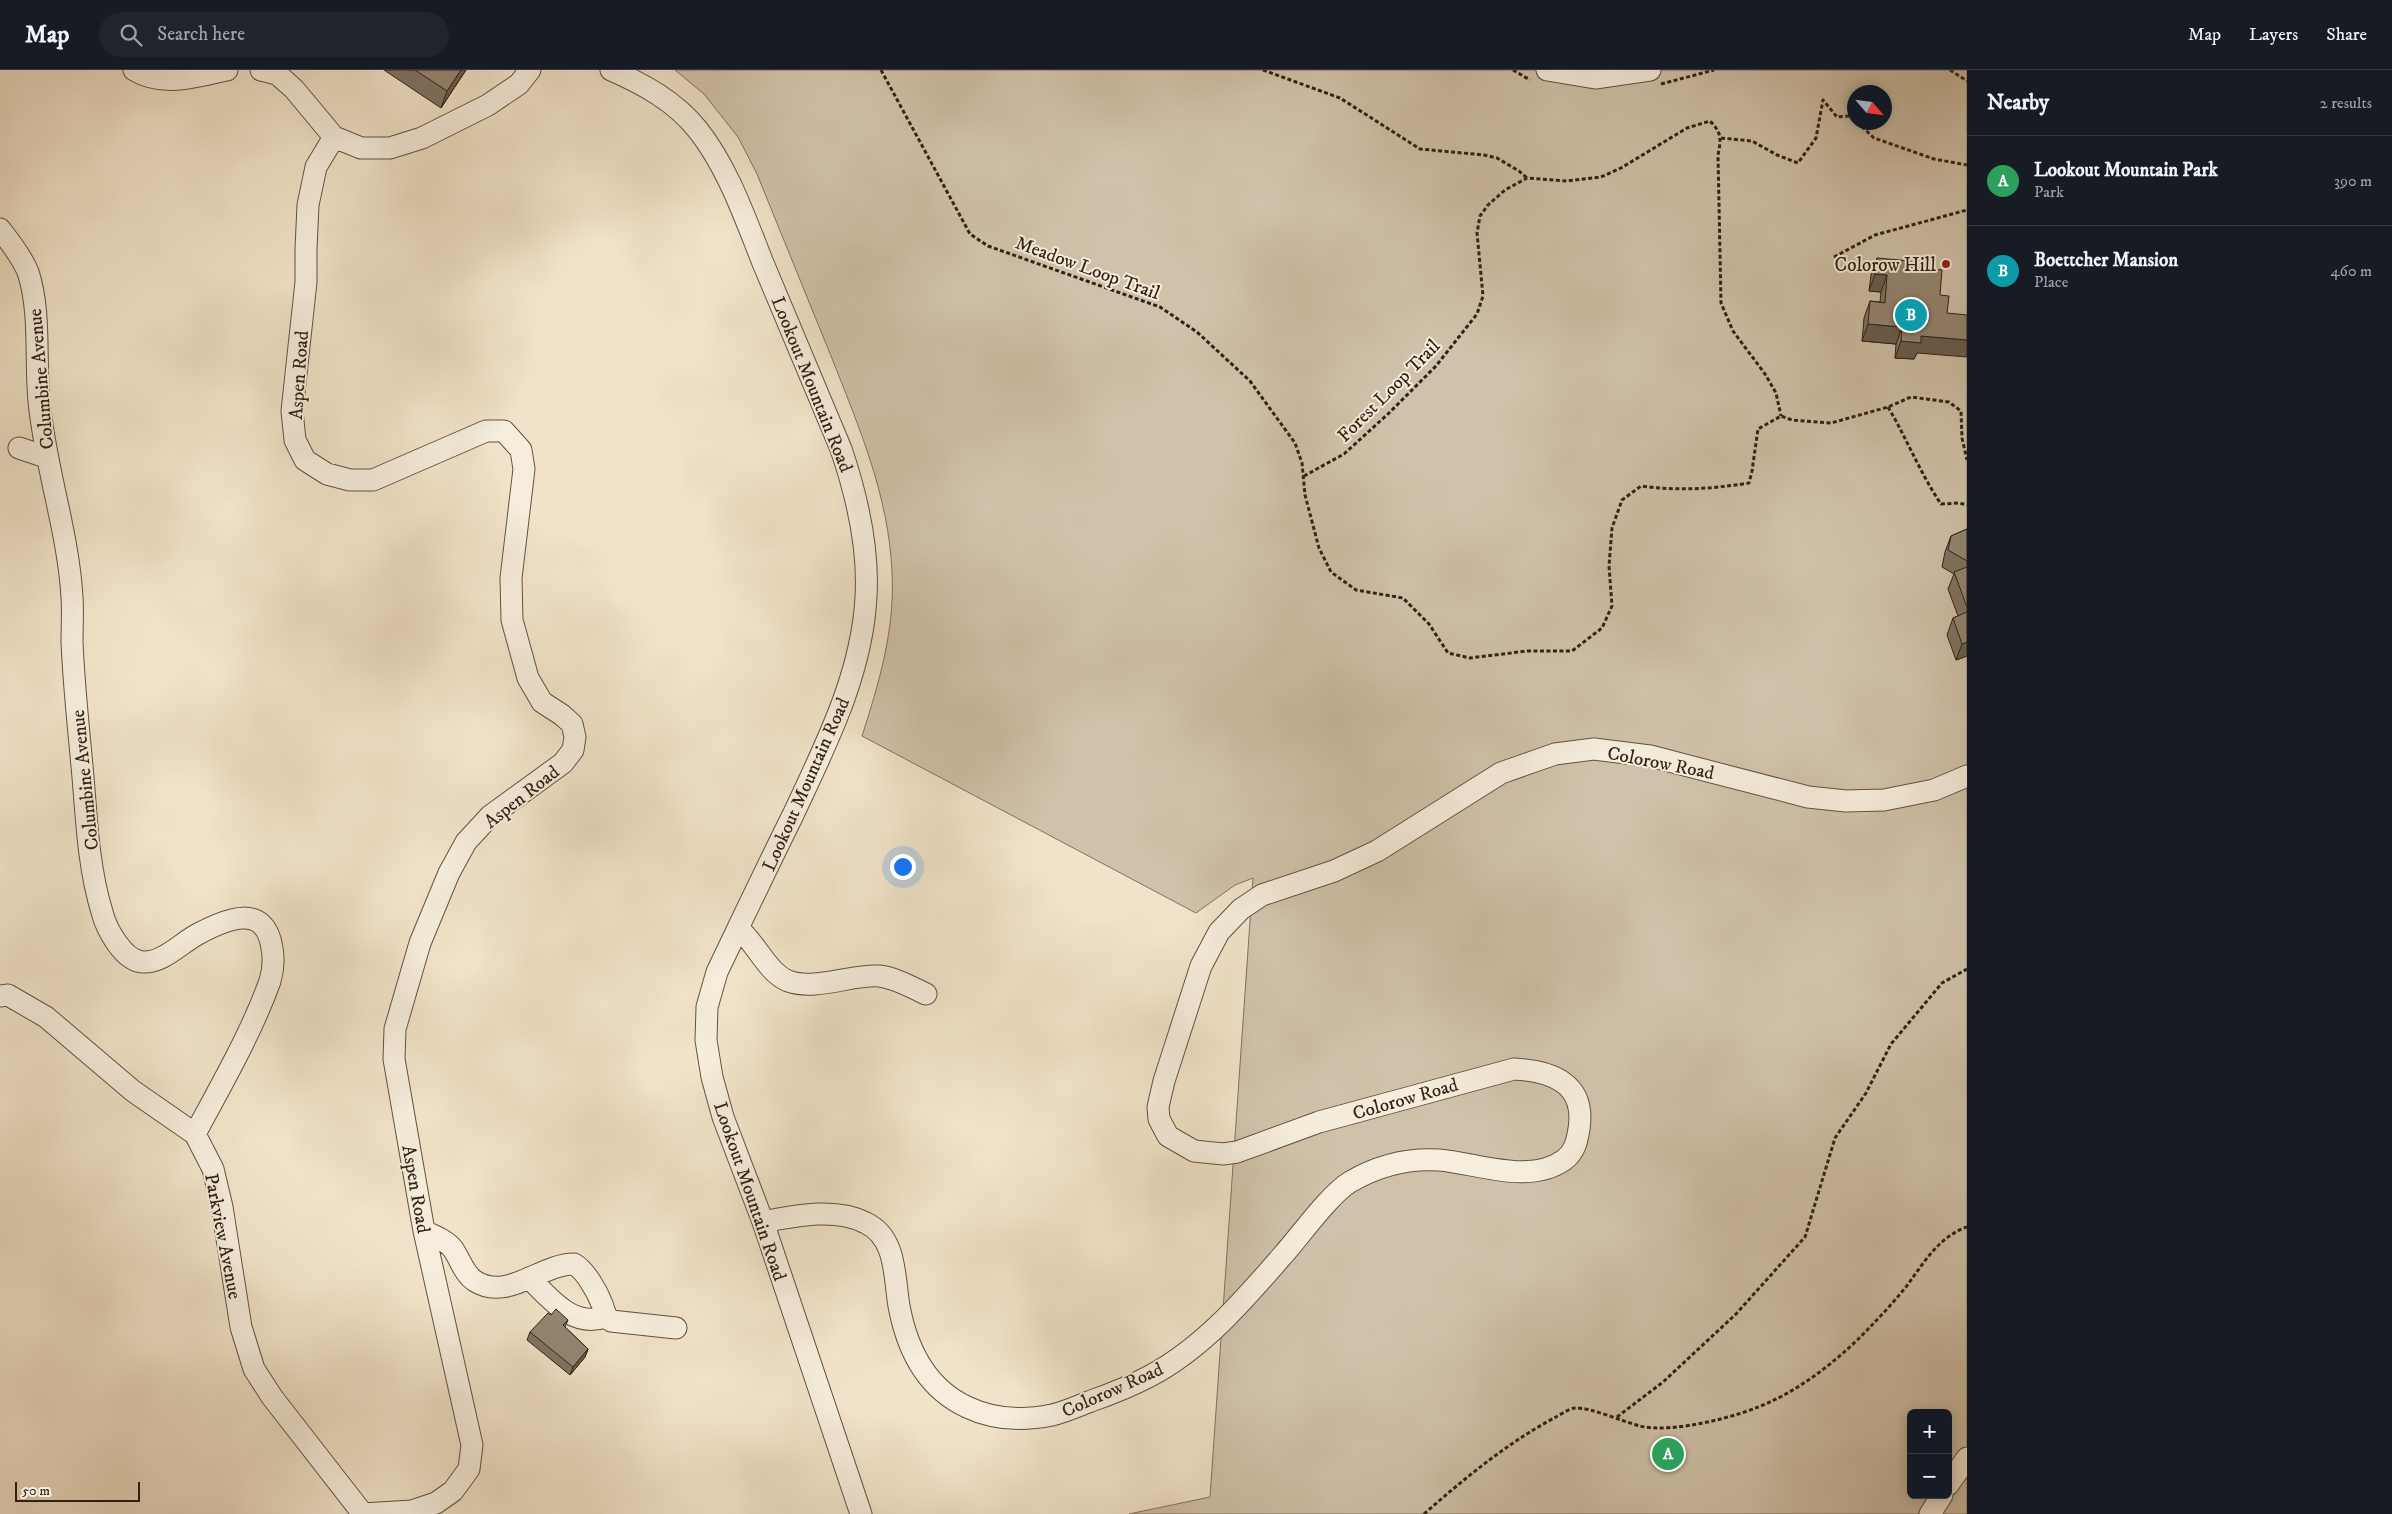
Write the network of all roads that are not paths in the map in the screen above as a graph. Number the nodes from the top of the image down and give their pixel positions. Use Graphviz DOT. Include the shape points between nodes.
graph roads {
  1 [pos="134,70"];
  2 [pos="228,70"];
  3 [pos="261,70"];
  4 [pos="530,70"];
  5 [pos="611,70"];
  6 [pos="1547,70"];
  7 [pos="1650,70"];
  8 [pos="334,137"];
  9 [pos="0,229"];
  10 [pos="19,448"];
  11 [pos="46,457"];
  12 [pos="1967,776"];
  13 [pos="738,928"];
  14 [pos="926,994"];
  15 [pos="0,996"];
  16 [pos="195,1134"];
  17 [pos="763,1222"];
  18 [pos="424,1231"];
  19 [pos="529,1278"];
  20 [pos="605,1317"];
  21 [pos="676,1328"];
  22 [pos="1967,1458"];
  23 [pos="1952,1479"];
  24 [pos="1939,1499"];
  25 [pos="363,1514"];
  26 [pos="861,1514"];
  27 [pos="1930,1514"];
  1 -- 2 [label="street" via="156,80 179,80"];
  3 -- 8 [label="street" via="277,74 294,89"];
  4 -- 8 [label="street" via="519,84 488,105 422,138 390,148 362,148"];
  5 -- 13 [label="street, Lookout Mountain Road" via="645,85 675,107 697,130 720,165 841,449 854,487 862,526 866,597 861,637 845,696 825,747"];
  6 -- 7 [label="street" via="1595,78"];
  8 -- 18 [label="street, Aspen Road" via="316,167 308,205 306,282 292,411 295,440 305,460 327,474 373,480 486,432 504,431 511,437 521,450 524,468 511,578 512,620 528,678 542,702 572,724 575,736 573,750 563,763 490,816 466,842 420,942 395,1029 394,1059"];
  9 -- 11 [label="street, Columbine Avenue" via="27,271 34,304 38,401"];
  10 -- 11 [label="street"];
  11 -- 16 [label="street, Columbine Avenue" via="57,498 72,595 73,659 88,841 106,927 128,956 141,962 155,960 198,934 242,916 254,918 264,926 271,940 274,958 271,979"];
  12 -- 17 [label="street, Colorow Road" via="1934,790 1884,800 1846,800 1808,797 1650,756 1594,749 1555,754 1501,773 1378,851 1334,871 1271,892 1241,909 1208,947 1160,1094 1159,1119 1162,1128 1176,1143 1202,1153 1238,1152 1319,1122 1514,1069 1540,1070 1558,1078 1576,1094 1580,1118 1576,1145 1566,1159 1547,1169 1504,1170 1438,1160 1411,1160 1377,1168 1346,1184 1233,1311 1196,1346 1151,1376 1104,1397 1054,1415 1019,1420 982,1414 953,1401 930,1381 915,1360 904,1331 893,1261 885,1238 868,1223 841,1215 798,1216"];
  13 -- 14 [label="street" via="750,938 769,967 788,981 831,983 877,976 892,978"];
  13 -- 17 [label="street, Lookout Mountain Road" via="718,972 707,1007 706,1040 723,1117"];
  15 -- 16 [label="street, Parkview Avenue" via="8,995 46,1017 133,1091"];
  16 -- 25 [label="street, Parkview Avenue" via="213,1169 241,1326 254,1369"];
  17 -- 26 [label="street, Lookout Mountain Road"];
  18 -- 19 [label="street" via="446,1242 475,1281 492,1287 505,1287"];
  18 -- 25 [label="street, Aspen Road" via="472,1445 469,1469 453,1491 436,1503 412,1511"];
  19 -- 20 [label="street" via="568,1314 587,1321"];
  19 -- 20 [label="street" via="574,1264 581,1268 602,1303"];
  20 -- 21 [label="street" via="611,1321"];
  22 -- 23 [label="street"];
  24 -- 27 [label="street"];
}
